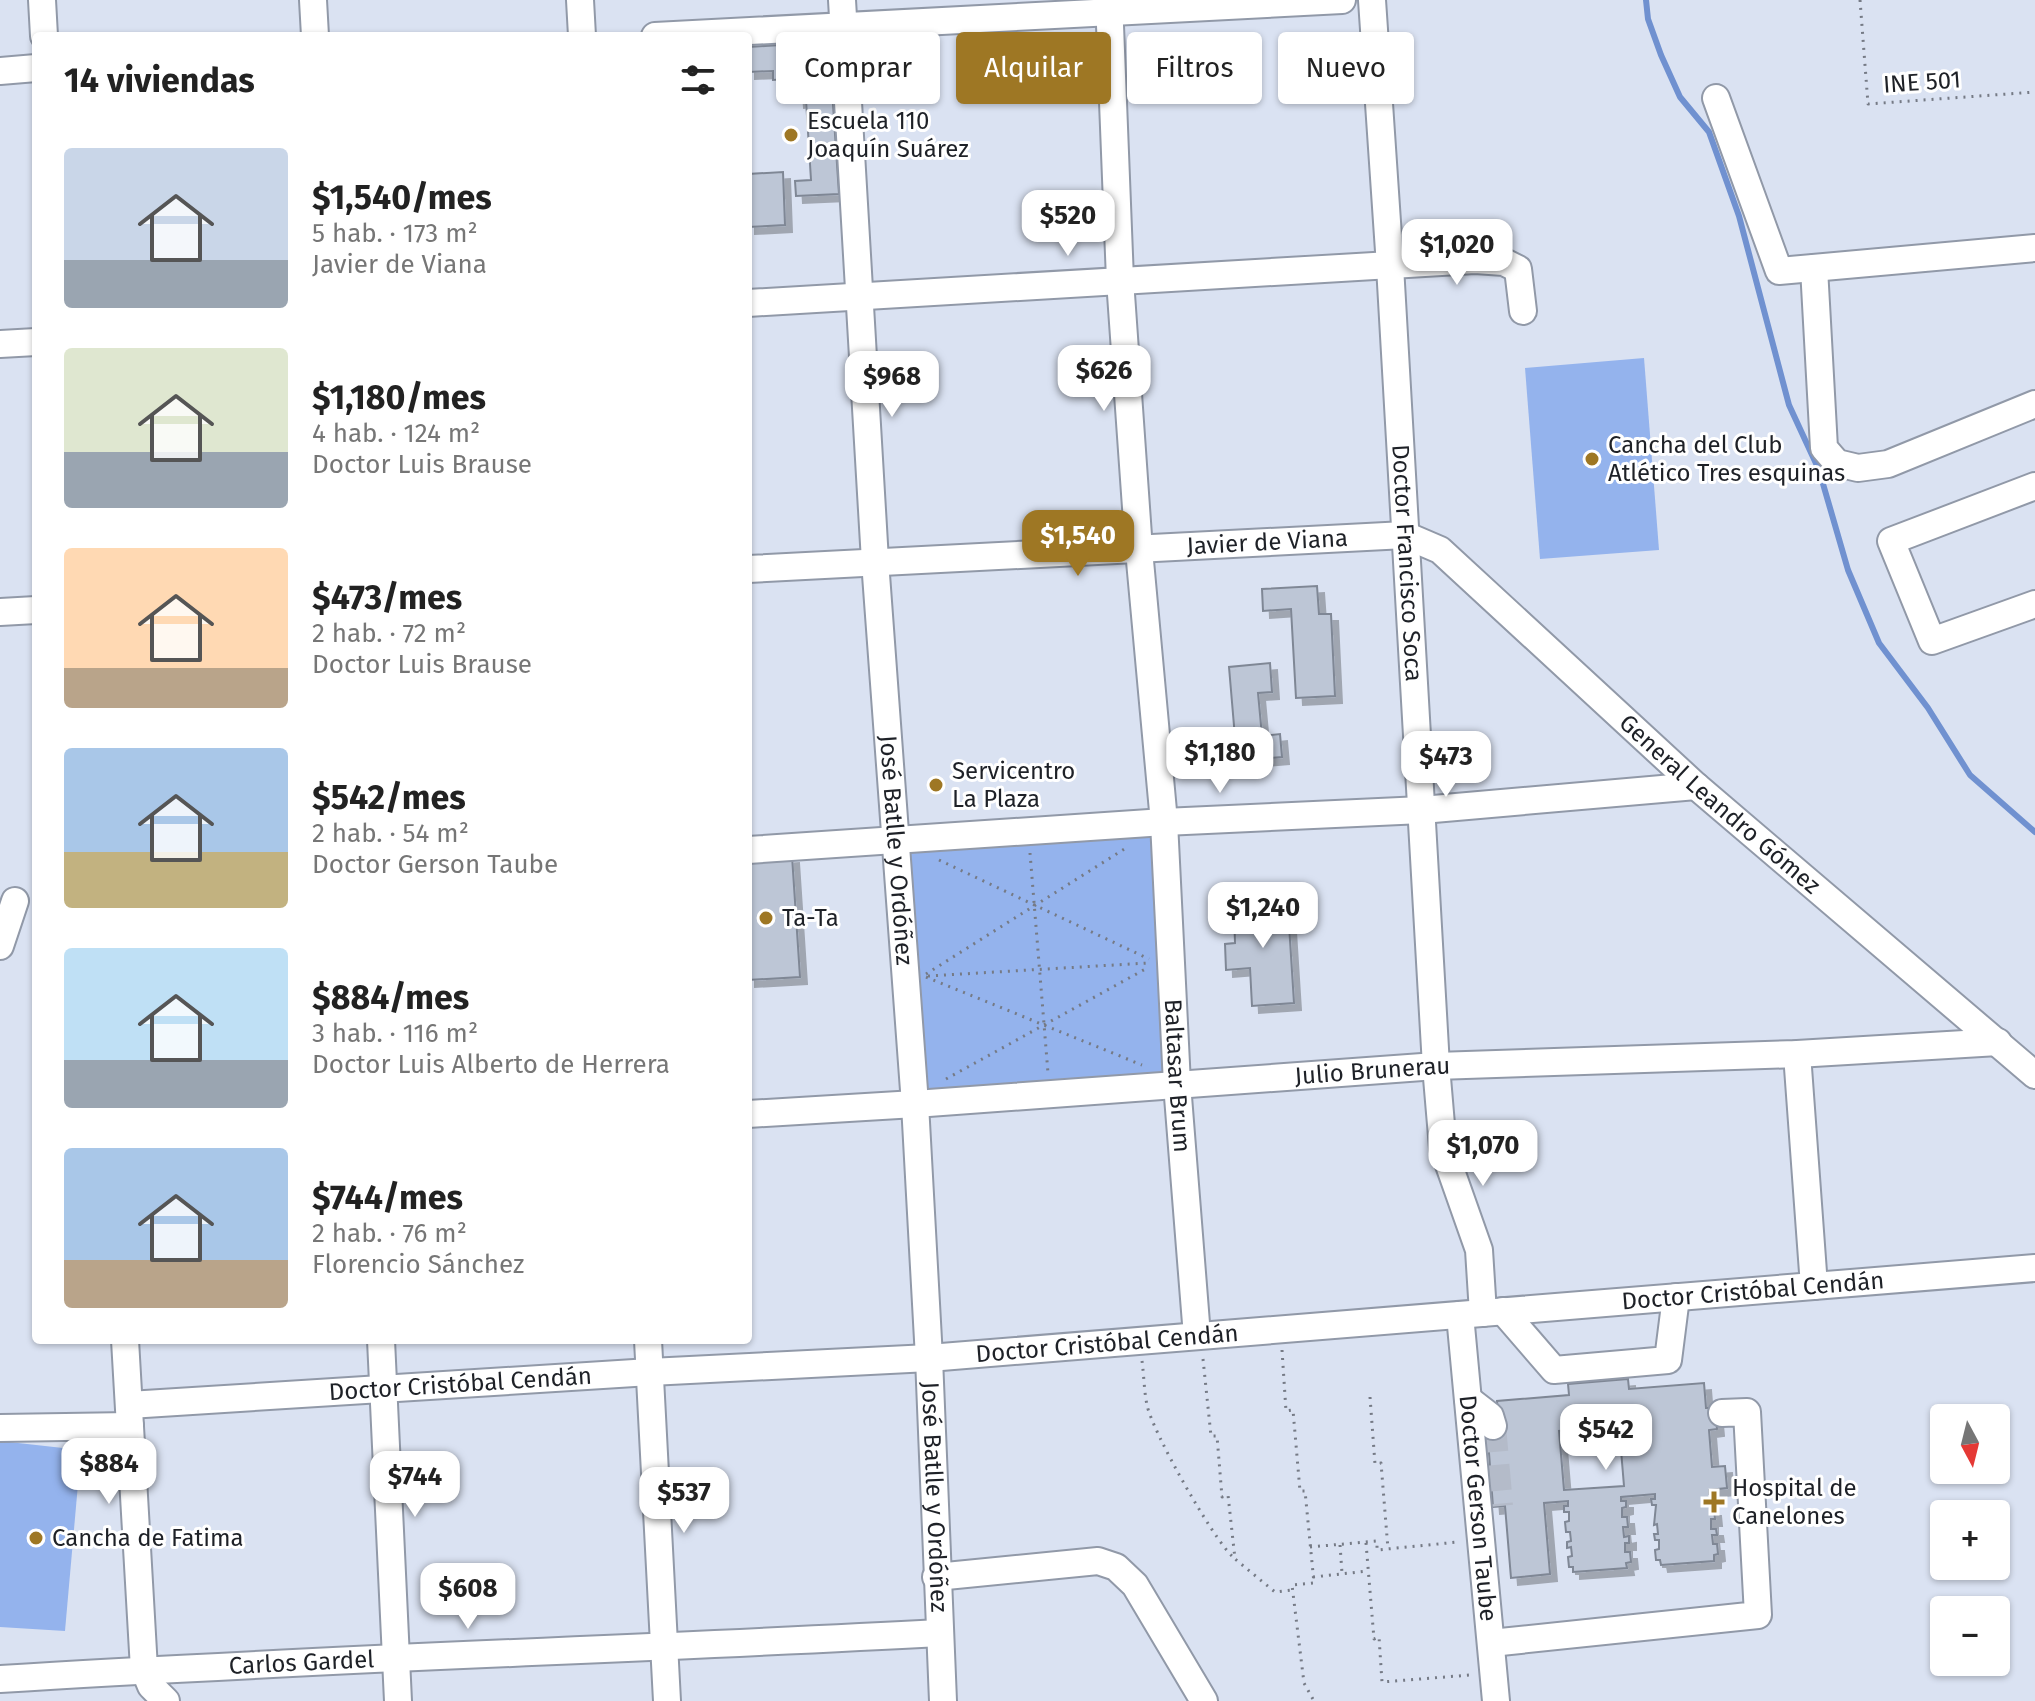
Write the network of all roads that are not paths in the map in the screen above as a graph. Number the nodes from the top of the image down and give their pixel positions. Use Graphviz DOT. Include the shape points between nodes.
graph roads {
  1 [pos="42,0"];
  2 [pos="313,0"];
  3 [pos="580,0"];
  4 [pos="1342,0"];
  5 [pos="1372,0"];
  6 [pos="1109,7"];
  7 [pos="843,13"];
  8 [pos="44,32"];
  9 [pos="315,32"];
  10 [pos="582,32"];
  11 [pos="688,32"];
  12 [pos="32,68"];
  13 [pos="0,71"];
  14 [pos="1716,98"];
  15 [pos="2035,248"];
  16 [pos="1390,266"];
  17 [pos="1814,268"];
  18 [pos="1120,280"];
  19 [pos="859,297"];
  20 [pos="752,303"];
  21 [pos="1523,311"];
  22 [pos="32,342"];
  23 [pos="0,344"];
  24 [pos="2035,404"];
  25 [pos="2035,486"];
  26 [pos="1405,535"];
  27 [pos="1139,550"];
  28 [pos="875,561"];
  29 [pos="752,569"];
  30 [pos="2035,604"];
  31 [pos="32,610"];
  32 [pos="0,612"];
  33 [pos="1696,786"];
  34 [pos="1422,810"];
  35 [pos="1164,822"];
  36 [pos="897,840"];
  37 [pos="752,850"];
  38 [pos="17,901"];
  39 [pos="0,946"];
  40 [pos="1998,1042"];
  41 [pos="1797,1054"];
  42 [pos="1436,1066"];
  43 [pos="2035,1075"];
  44 [pos="1177,1084"];
  45 [pos="915,1104"];
  46 [pos="752,1114"];
  47 [pos="2035,1268"];
  48 [pos="1814,1286"];
  49 [pos="1676,1297"];
  50 [pos="1482,1313"];
  51 [pos="1197,1336"];
  52 [pos="125,1344"];
  53 [pos="381,1344"];
  54 [pos="648,1344"];
  55 [pos="929,1358"];
  56 [pos="650,1372"];
  57 [pos="384,1389"];
  58 [pos="1468,1399"];
  59 [pos="1722,1413"];
  60 [pos="129,1416"];
  61 [pos="1493,1426"];
  62 [pos="0,1428"];
  63 [pos="1500,1506"];
  64 [pos="1483,1540"];
  65 [pos="936,1577"];
  66 [pos="939,1633"];
  67 [pos="1491,1643"];
  68 [pos="664,1648"];
  69 [pos="396,1659"];
  70 [pos="144,1669"];
  71 [pos="0,1679"];
  72 [pos="166,1701"];
  73 [pos="398,1701"];
  74 [pos="667,1701"];
  75 [pos="943,1701"];
  76 [pos="1204,1701"];
  77 [pos="1496,1701"];
  1 -- 8 [label="street"];
  2 -- 9 [label="street"];
  3 -- 10 [label="street"];
  4 -- 6 [label="street"];
  5 -- 16 [label="street, Doctor Francisco Soca"];
  6 -- 7 [label="street"];
  6 -- 18 [label="street, Baltasar Brum"];
  7 -- 11 [label="street"];
  7 -- 19 [label="street, José Batlle y Ordóñez"];
  12 -- 13 [label="street"];
  14 -- 17 [label="street" via="1779,271"];
  15 -- 17 [label="street"];
  16 -- 18 [label="street"];
  16 -- 21 [label="street" via="1504,262 1518,269"];
  16 -- 26 [label="street, Doctor Francisco Soca"];
  17 -- 24 [label="street" via="1824,448 1837,463 1858,468 1888,464"];
  18 -- 19 [label="street"];
  18 -- 27 [label="street, Baltasar Brum"];
  19 -- 20 [label="street"];
  19 -- 28 [label="street, José Batlle y Ordóñez"];
  22 -- 23 [label="street"];
  25 -- 30 [label="street" via="1891,541 1932,641"];
  26 -- 27 [label="street, Javier de Viana"];
  26 -- 33 [label="street, General Leandro Gómez" via="1440,550"];
  26 -- 34 [label="street, Doctor Francisco Soca"];
  27 -- 28 [label="street, Javier de Viana"];
  27 -- 35 [label="street, Baltasar Brum"];
  28 -- 29 [label="street, Javier de Viana"];
  28 -- 36 [label="street, José Batlle y Ordóñez"];
  31 -- 32 [label="street"];
  33 -- 34 [label="street"];
  33 -- 40 [label="street, General Leandro Gómez"];
  34 -- 35 [label="street"];
  34 -- 42 [label="street, Doctor Francisco Soca"];
  35 -- 36 [label="street"];
  35 -- 44 [label="street, Baltasar Brum"];
  36 -- 37 [label="street"];
  36 -- 45 [label="street, José Batlle y Ordóñez"];
  38 -- 39 [label="street"];
  40 -- 41 [label="street, Julio Brunerau"];
  40 -- 43 [label="street, General Leandro Gómez"];
  41 -- 42 [label="street, Julio Brunerau"];
  41 -- 48 [label="street"];
  42 -- 44 [label="street, Julio Brunerau"];
  42 -- 50 [label="street, Doctor Francisco Soca" via="1443,1148 1479,1250"];
  44 -- 45 [label="street, Julio Brunerau"];
  44 -- 51 [label="street, Baltasar Brum"];
  45 -- 46 [label="street, Julio Brunerau"];
  45 -- 55 [label="street, José Batlle y Ordóñez"];
  47 -- 48 [label="street, Doctor Cristóbal Cendán"];
  48 -- 49 [label="street, Doctor Cristóbal Cendán"];
  49 -- 50 [label="street, Doctor Cristóbal Cendán"];
  49 -- 50 [label="street" via="1668,1360 1554,1370"];
  50 -- 51 [label="street, Doctor Cristóbal Cendán"];
  50 -- 58 [label="street, Doctor Gerson Taube"];
  51 -- 55 [label="street, Doctor Cristóbal Cendán"];
  52 -- 60 [label="street"];
  53 -- 57 [label="street"];
  54 -- 56 [label="street"];
  55 -- 56 [label="street, Doctor Cristóbal Cendán"];
  55 -- 65 [label="street, José Batlle y Ordóñez"];
  56 -- 57 [label="street, Doctor Cristóbal Cendán"];
  56 -- 68 [label="street"];
  57 -- 60 [label="street, Doctor Cristóbal Cendán"];
  57 -- 69 [label="street"];
  58 -- 61 [label="street" via="1490,1416"];
  58 -- 64 [label="street, Doctor Gerson Taube"];
  59 -- 67 [label="street" via="1747,1412 1758,1615"];
  60 -- 62 [label="street, Doctor Cristóbal Cendán"];
  60 -- 70 [label="street"];
  63 -- 64 [label="street"];
  64 -- 67 [label="street, Doctor Gerson Taube"];
  65 -- 66 [label="street, José Batlle y Ordóñez"];
  65 -- 76 [label="street" via="1098,1561 1116,1567 1135,1585"];
  66 -- 68 [label="street, Carlos Gardel"];
  66 -- 75 [label="street, José Batlle y Ordóñez"];
  67 -- 77 [label="street, Doctor Gerson Taube"];
  68 -- 69 [label="street, Carlos Gardel"];
  68 -- 74 [label="street"];
  69 -- 70 [label="street, Carlos Gardel"];
  69 -- 73 [label="street"];
  70 -- 71 [label="street, Carlos Gardel"];
  70 -- 72 [label="street"];
}
